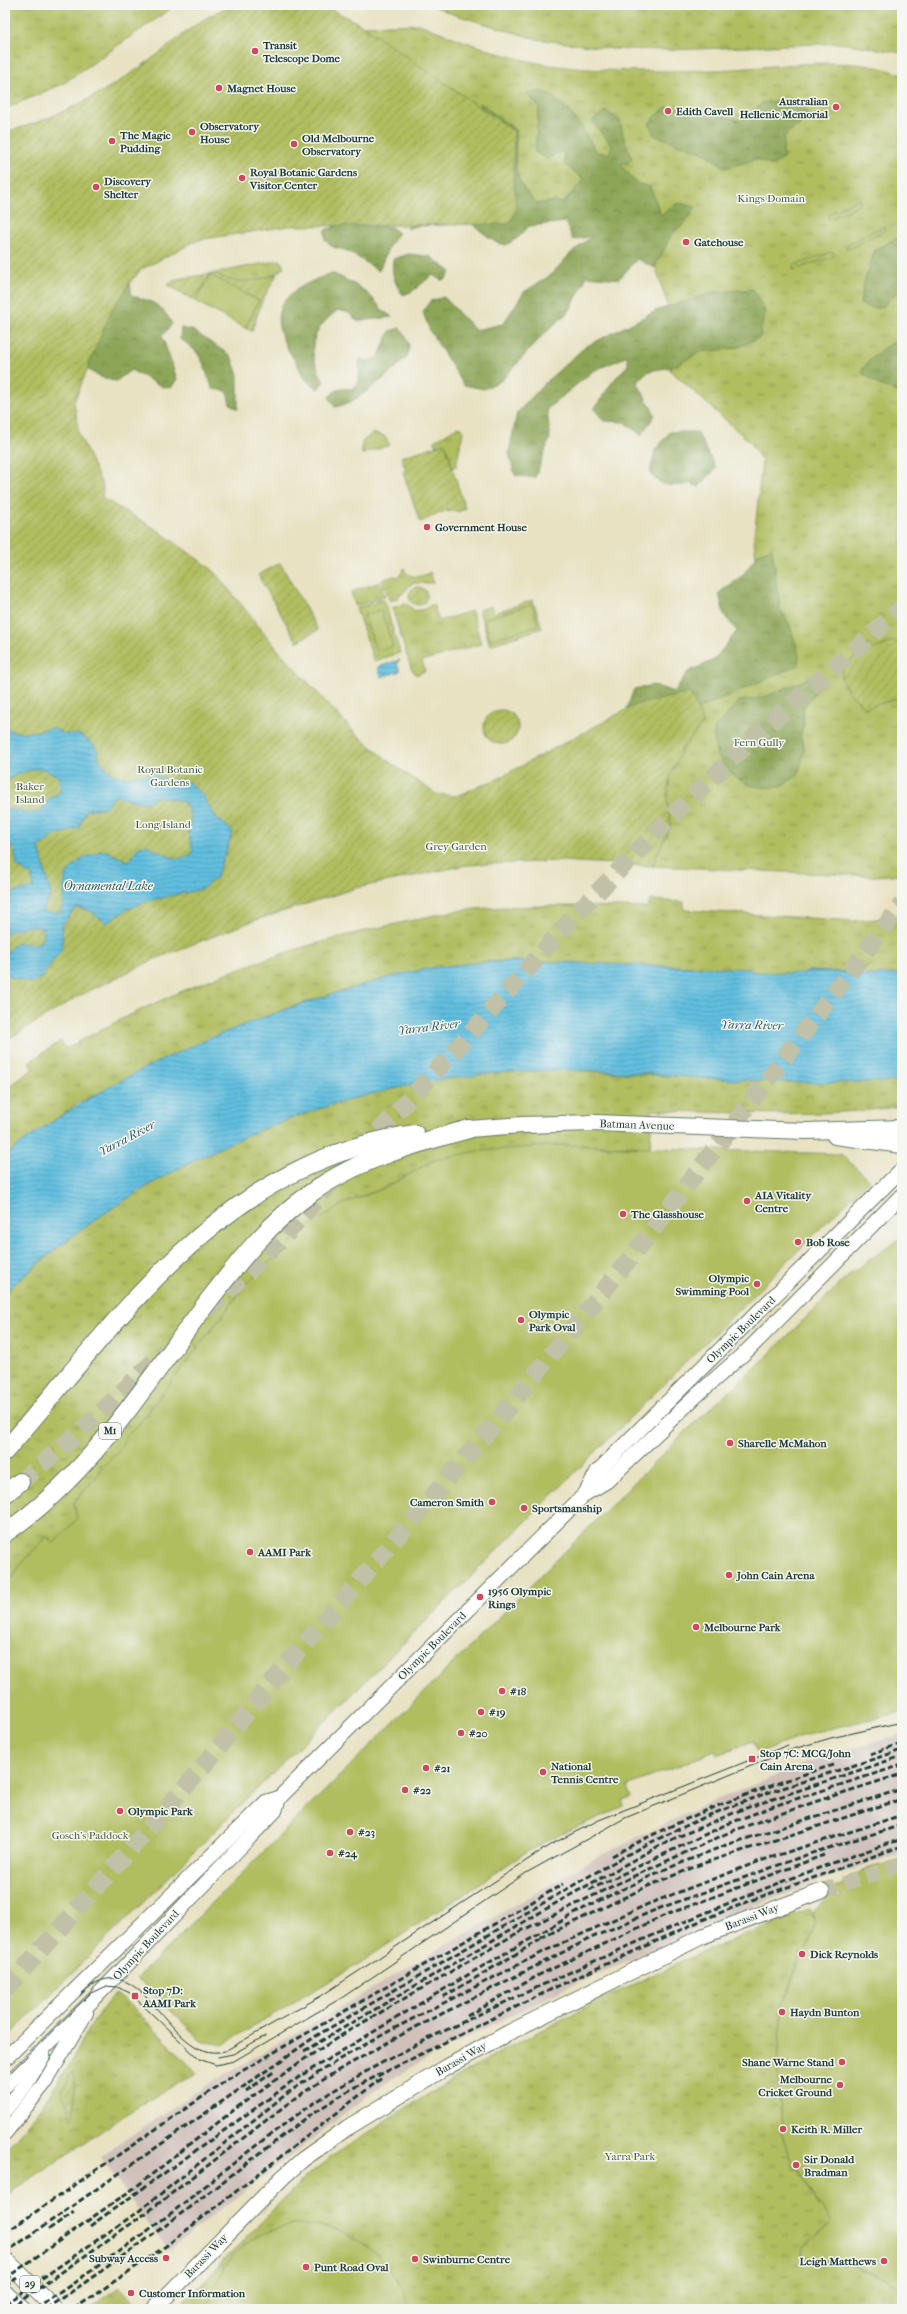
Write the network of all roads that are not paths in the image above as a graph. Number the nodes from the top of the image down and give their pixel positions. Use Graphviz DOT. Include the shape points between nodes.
graph roads {
  1 [pos="902,1128"];
  2 [pos="469,1129"];
  3 [pos="805,1131"];
  4 [pos="902,1145"];
  5 [pos="902,1169"];
  6 [pos="902,1195"];
  7 [pos="864,1208"];
  8 [pos="883,1214"];
  9 [pos="736,1334"];
  10 [pos="748,1349"];
  11 [pos="699,1370"];
  12 [pos="711,1382"];
  13 [pos="5,1451"];
  14 [pos="20,1482"];
  15 [pos="5,1494"];
  16 [pos="584,1494"];
  17 [pos="5,1533"];
  18 [pos="279,1798"];
  19 [pos="822,1892"];
  20 [pos="88,1978"];
  21 [pos="93,2000"];
  22 [pos="37,2027"];
  23 [pos="56,2035"];
  24 [pos="61,2056"];
  25 [pos="5,2059"];
  26 [pos="5,2086"];
  27 [pos="5,2110"];
  28 [pos="5,2134"];
  29 [pos="5,2259"];
  30 [pos="5,2293"];
  31 [pos="154,2308"];
  32 [pos="22,2309"];
  33 [pos="55,2309"];
  1 -- 3 [label="highway, Batman Avenue"];
  2 -- 3 [label="highway, Batman Avenue" via="509,1125 595,1124"];
  2 -- 13 [label="highway" via="409,1135 350,1150 290,1175 237,1206 206,1229 159,1273"];
  2 -- 17 [label="highway, M1" via="354,1167 312,1192 273,1223 199,1313 82,1465 34,1511"];
  3 -- 4 [label="highway, Batman Avenue" via="867,1142"];
  5 -- 7 [label="main road, Olympic Boulevard"];
  6 -- 8 [label="main road, Olympic Boulevard"];
  7 -- 8 [label="main road" via="878,1210"];
  7 -- 9 [label="main road, Olympic Boulevard"];
  8 -- 10 [label="main road, Olympic Boulevard"];
  9 -- 10 [label="main road" via="740,1344"];
  9 -- 11 [label="main road, Olympic Boulevard"];
  10 -- 12 [label="main road, Olympic Boulevard"];
  11 -- 12 [label="main road"];
  11 -- 16 [label="main road, Olympic Boulevard" via="597,1472"];
  12 -- 16 [label="main road, Olympic Boulevard" via="607,1481"];
  14 -- 15 [label="highway"];
  16 -- 18 [label="main road, Olympic Boulevard"];
  18 -- 20 [label="main road, Olympic Boulevard" via="266,1802"];
  18 -- 21 [label="main road, Olympic Boulevard" via="275,1811"];
  19 -- 31 [label="main road, Barassi Way" via="703,1936 508,2033 347,2128 302,2160 282,2178"];
  20 -- 22 [label="main road, Olympic Boulevard"];
  20 -- 23 [label="main road"];
  21 -- 23 [label="main road, Olympic Boulevard"];
  21 -- 24 [label="main road"];
  22 -- 23 [label="main road" via="47,2028"];
  22 -- 25 [label="main road, Olympic Boulevard"];
  23 -- 24 [label="main road" via="60,2043"];
  23 -- 26 [label="main road, Olympic Boulevard"];
  23 -- 27 [label="main road" via="26,2084"];
  24 -- 28 [label="main road" via="37,2094"];
  29 -- 33 [label="highway, 29"];
  30 -- 32 [label="highway, 29"];
}
